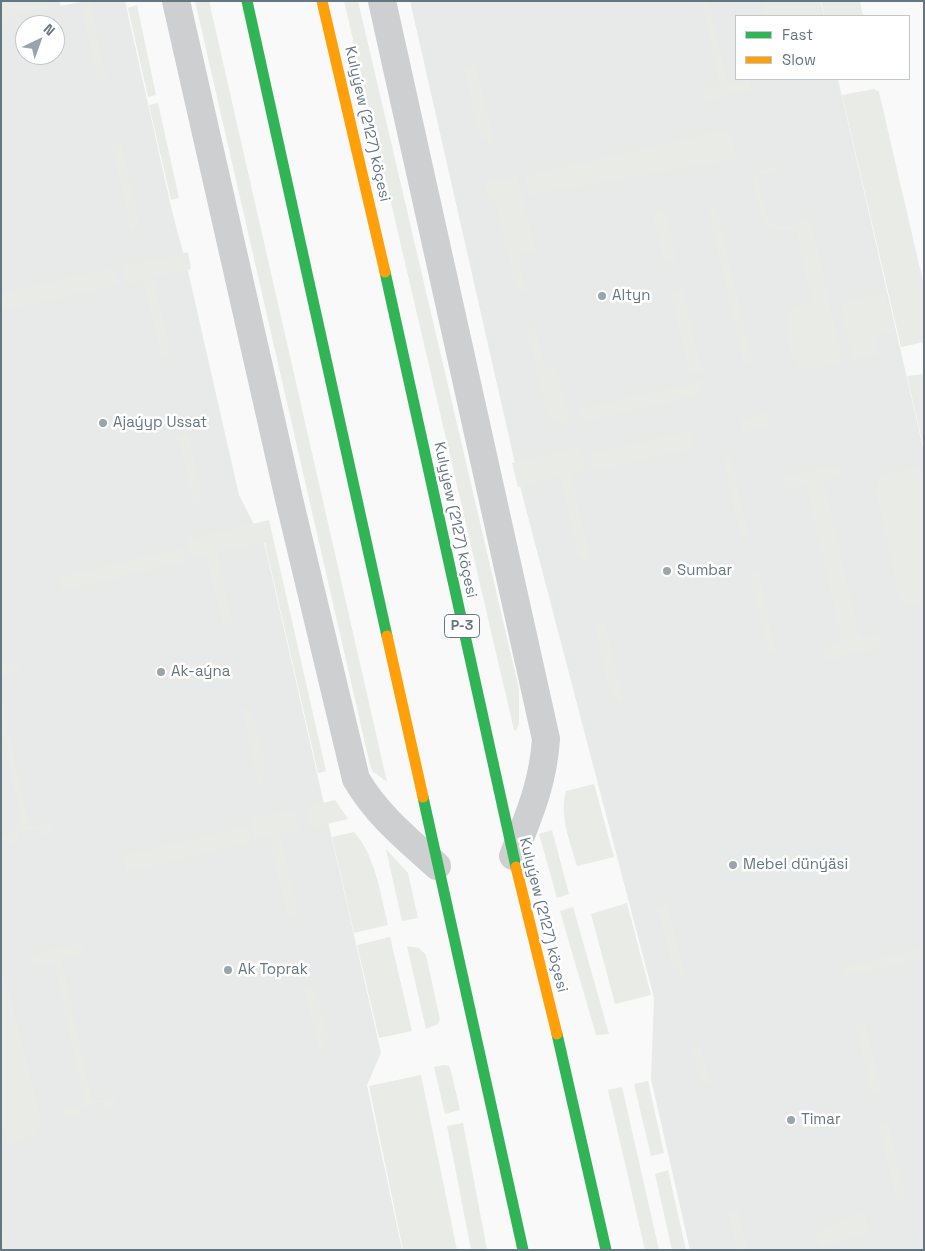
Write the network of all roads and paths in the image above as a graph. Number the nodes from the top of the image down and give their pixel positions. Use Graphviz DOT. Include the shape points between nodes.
graph roads {
  1 [pos="176,1"];
  2 [pos="247,1"];
  3 [pos="322,1"];
  4 [pos="382,1"];
  5 [pos="513,856"];
  6 [pos="437,866"];
  7 [pos="523,1250"];
  8 [pos="606,1250"];
  1 -- 6 [label="street" via="356,779 385,819"];
  2 -- 6 [label="highway"];
  3 -- 5 [label="highway, Kulyýew (2127) köçesi / P-3" via="360,158"];
  4 -- 5 [label="street" via="546,739 538,791"];
  5 -- 8 [label="highway, Kulyýew (2127) köçesi / P-3"];
  6 -- 7 [label="highway"];
}
